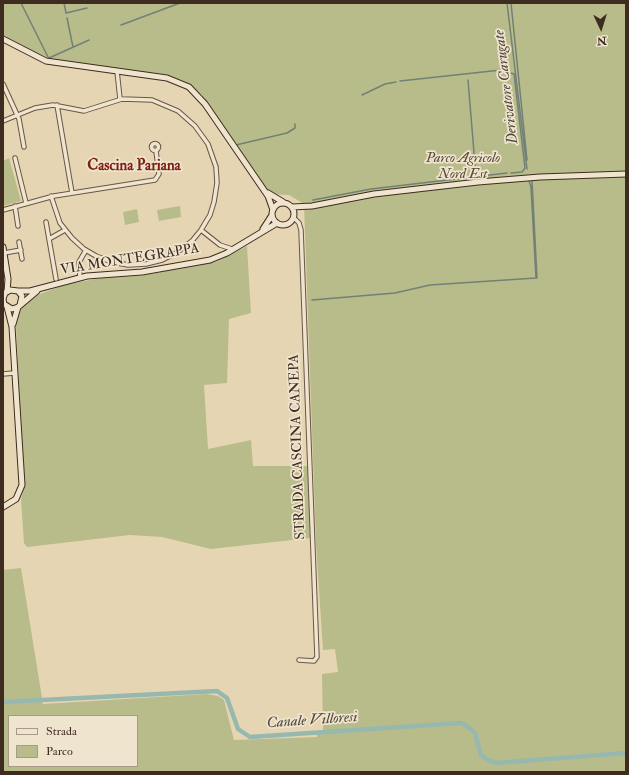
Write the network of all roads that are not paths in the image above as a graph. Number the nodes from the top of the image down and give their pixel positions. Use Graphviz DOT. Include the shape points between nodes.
graph roads {
  1 [pos="3,39"];
  2 [pos="117,71"];
  3 [pos="3,84"];
  4 [pos="120,99"];
  5 [pos="57,105"];
  6 [pos="17,115"];
  7 [pos="3,122"];
  8 [pos="24,147"];
  9 [pos="156,151"];
  10 [pos="15,158"];
  11 [pos="626,174"];
  12 [pos="263,189"];
  13 [pos="72,193"];
  14 [pos="51,196"];
  15 [pos="26,203"];
  16 [pos="284,203"];
  17 [pos="14,206"];
  18 [pos="312,206"];
  19 [pos="292,207"];
  20 [pos="3,210"];
  21 [pos="273,213"];
  22 [pos="294,217"];
  23 [pos="46,222"];
  24 [pos="277,223"];
  25 [pos="18,226"];
  26 [pos="65,230"];
  27 [pos="201,230"];
  28 [pos="261,232"];
  29 [pos="49,239"];
  30 [pos="19,242"];
  31 [pos="233,249"];
  32 [pos="4,250"];
  33 [pos="21,250"];
  34 [pos="86,250"];
  35 [pos="22,259"];
  36 [pos="7,270"];
  37 [pos="80,278"];
  38 [pos="56,279"];
  39 [pos="43,287"];
  40 [pos="17,291"];
  41 [pos="5,293"];
  42 [pos="5,306"];
  43 [pos="19,306"];
  44 [pos="12,327"];
  45 [pos="14,373"];
  46 [pos="3,374"];
  47 [pos="3,507"];
  48 [pos="299,660"];
  1 -- 2 [label="street" via="46,61"];
  2 -- 4 [label="street"];
  2 -- 12 [label="street" via="167,78 192,89 206,104"];
  3 -- 6 [label="street"];
  4 -- 5 [label="street" via="84,111"];
  4 -- 27 [label="street" via="142,98 167,105 188,119 204,136 213,158 217,183 212,209"];
  5 -- 6 [label="street" via="36,108"];
  5 -- 13 [label="street"];
  6 -- 7 [label="street"];
  6 -- 8 [label="street"];
  9 -- 13 [label="street" via="159,174 155,180"];
  10 -- 15 [label="street"];
  11 -- 18 [label="street" via="530,177 454,184 374,194"];
  12 -- 16 [label="street"];
  12 -- 21 [label="street"];
  13 -- 14 [label="street"];
  14 -- 15 [label="street"];
  14 -- 26 [label="street" via="55,213"];
  15 -- 17 [label="street"];
  16 -- 19 [label="street"];
  16 -- 21 [label="street" via="277,205"];
  17 -- 20 [label="street"];
  17 -- 25 [label="street"];
  18 -- 19 [label="street"];
  18 -- 22 [label="street"];
  19 -- 22 [label="street"];
  21 -- 24 [label="street"];
  21 -- 28 [label="street, VIA MONTEGRAPPA"];
  22 -- 24 [label="street" via="287,225"];
  22 -- 48 [label="street, STRADA CASCINA CANEPA" via="301,230 317,657 314,661"];
  23 -- 29 [label="street"];
  24 -- 28 [label="street, VIA MONTEGRAPPA"];
  26 -- 29 [label="street"];
  26 -- 34 [label="street"];
  27 -- 31 [label="street" via="225,248"];
  27 -- 34 [label="street" via="180,251 146,264 112,262"];
  28 -- 31 [label="street, VIA MONTEGRAPPA"];
  29 -- 38 [label="street"];
  30 -- 33 [label="street"];
  31 -- 37 [label="street, VIA MONTEGRAPPA" via="212,259 173,267"];
  32 -- 33 [label="street"];
  32 -- 36 [label="street"];
  33 -- 35 [label="street"];
  34 -- 37 [label="street" via="79,262"];
  36 -- 40 [label="street"];
  36 -- 41 [label="street" via="8,283"];
  37 -- 39 [label="street, VIA MONTEGRAPPA"];
  39 -- 40 [label="street, VIA MONTEGRAPPA"];
  39 -- 43 [label="street, VIA MONTEGRAPPA"];
  40 -- 41 [label="street"];
  40 -- 43 [label="street" via="22,296"];
  41 -- 42 [label="street"];
  42 -- 43 [label="street" via="12,309"];
  42 -- 44 [label="street"];
  43 -- 44 [label="street"];
  44 -- 45 [label="street"];
  45 -- 46 [label="street"];
  45 -- 47 [label="street" via="22,482 16,499"];
}
